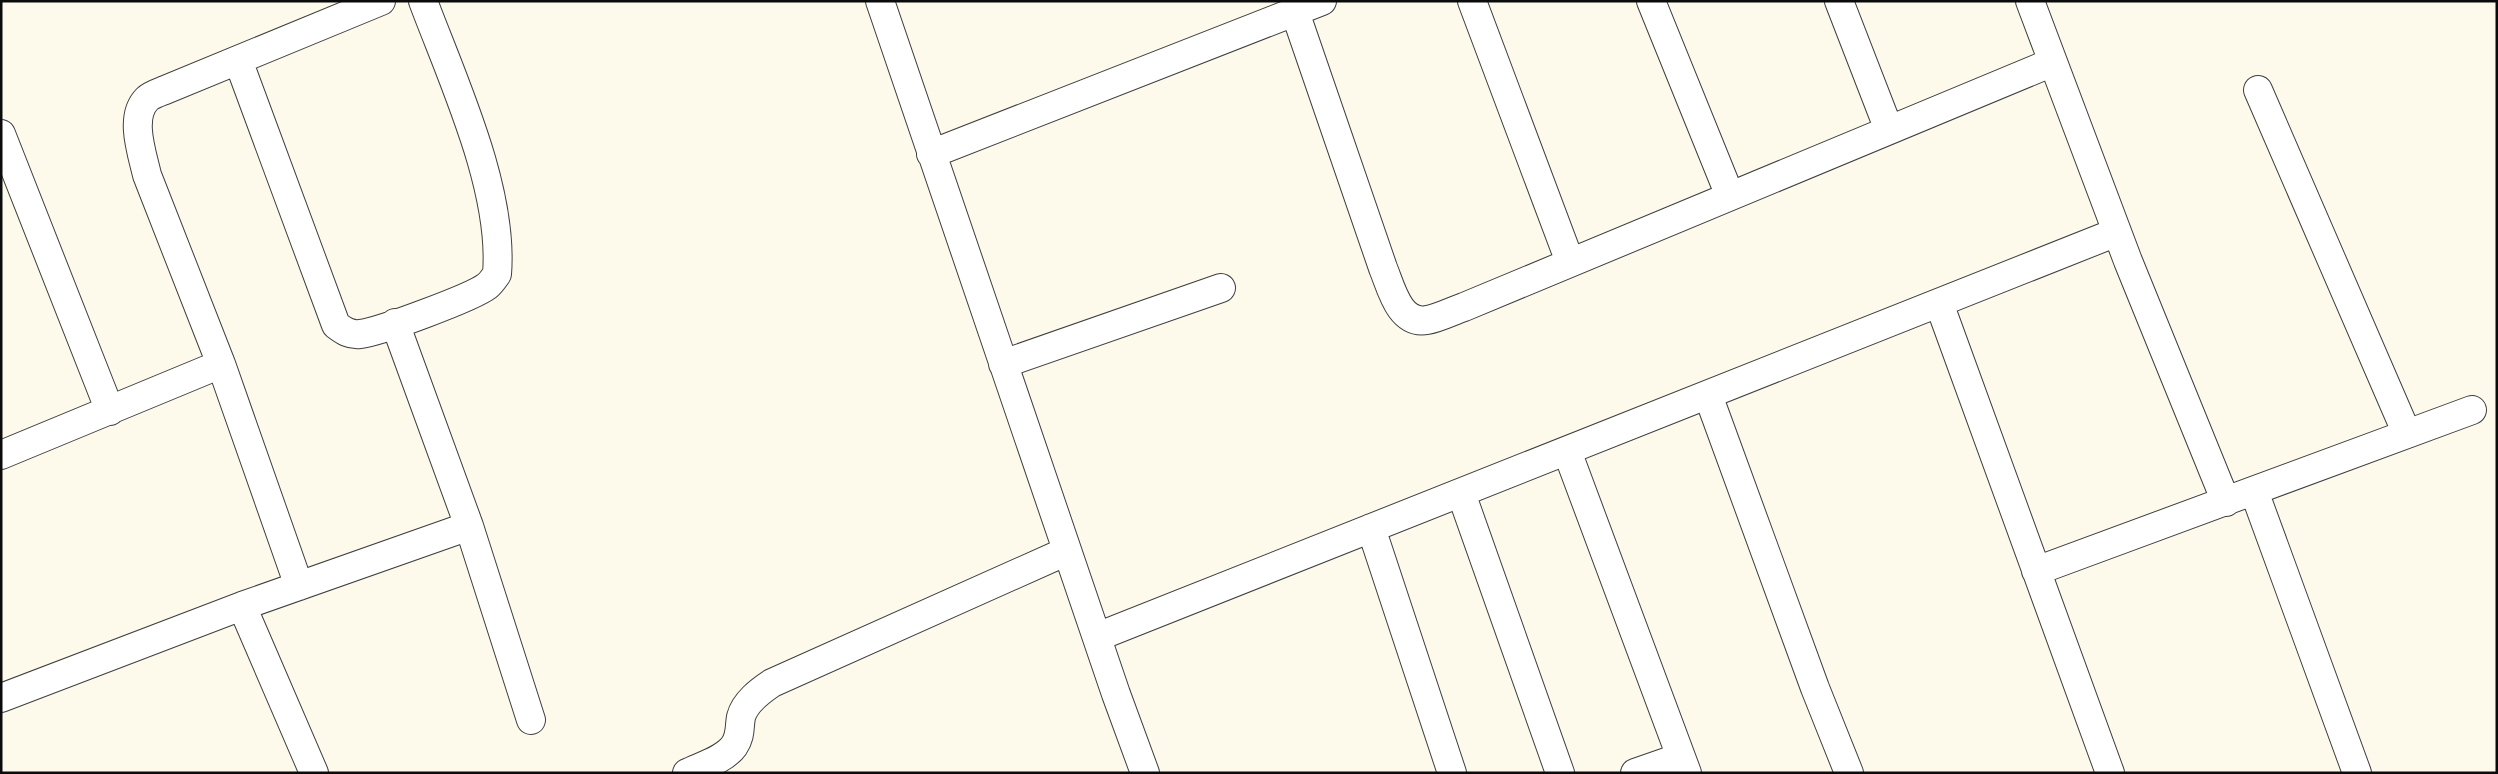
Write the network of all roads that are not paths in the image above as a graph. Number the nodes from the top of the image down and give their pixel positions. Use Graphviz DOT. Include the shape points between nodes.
graph roads {
  1 [pos="381,1"];
  2 [pos="423,1"];
  3 [pos="880,1"];
  4 [pos="1322,1"];
  5 [pos="1472,1"];
  6 [pos="1652,1"];
  7 [pos="1839,1"];
  8 [pos="2030,1"];
  9 [pos="1294,12"];
  10 [pos="238,60"];
  11 [pos="2053,62"];
  12 [pos="2258,90"];
  13 [pos="1889,130"];
  14 [pos="3,144"];
  15 [pos="931,154"];
  16 [pos="1730,196"];
  17 [pos="2117,232"];
  18 [pos="1570,262"];
  19 [pos="1221,288"];
  20 [pos="1938,304"];
  21 [pos="395,323"];
  22 [pos="221,364"];
  23 [pos="1003,364"];
  24 [pos="1708,395"];
  25 [pos="2472,410"];
  26 [pos="110,411"];
  27 [pos="2407,434"];
  28 [pos="1567,451"];
  29 [pos="1,455"];
  30 [pos="2254,491"];
  31 [pos="1461,493"];
  32 [pos="2226,502"];
  33 [pos="469,526"];
  34 [pos="1371,528"];
  35 [pos="1067,551"];
  36 [pos="2036,571"];
  37 [pos="299,586"];
  38 [pos="242,606"];
  39 [pos="1097,637"];
  40 [pos="1,698"];
  41 [pos="531,720"];
  42 [pos="1684,765"];
  43 [pos="314,773"];
  44 [pos="687,773"];
  45 [pos="1145,773"];
  46 [pos="1452,773"];
  47 [pos="1560,773"];
  48 [pos="1635,773"];
  49 [pos="1850,773"];
  50 [pos="2110,773"];
  51 [pos="2357,773"];
  1 -- 10 [label="street"];
  2 -- 21 [label="street" via="478,147 495,226 498,268 487,286"];
  3 -- 15 [label="street"];
  4 -- 9 [label="street"];
  5 -- 18 [label="street"];
  6 -- 16 [label="street"];
  7 -- 13 [label="street"];
  8 -- 11 [label="street"];
  9 -- 15 [label="street"];
  9 -- 18 [label="street" via="1383,268 1399,306 1411,318 1426,320"];
  10 -- 21 [label="street" via="336,325 346,333 359,334"];
  10 -- 22 [label="street" via="147,99 138,116 141,152 147,174"];
  11 -- 13 [label="street"];
  11 -- 17 [label="street"];
  12 -- 27 [label="street"];
  13 -- 16 [label="street"];
  14 -- 26 [label="street"];
  15 -- 23 [label="street"];
  16 -- 18 [label="street"];
  17 -- 20 [label="street"];
  17 -- 32 [label="street"];
  19 -- 23 [label="street"];
  20 -- 24 [label="street"];
  20 -- 36 [label="street"];
  21 -- 33 [label="street"];
  22 -- 26 [label="street"];
  22 -- 37 [label="street"];
  23 -- 35 [label="street"];
  24 -- 28 [label="street"];
  24 -- 49 [label="street" via="1815,688"];
  25 -- 27 [label="street"];
  26 -- 29 [label="street"];
  27 -- 30 [label="street"];
  28 -- 31 [label="street"];
  28 -- 42 [label="street"];
  30 -- 32 [label="street"];
  30 -- 51 [label="street"];
  31 -- 34 [label="street"];
  31 -- 47 [label="street"];
  32 -- 36 [label="street"];
  33 -- 37 [label="street"];
  33 -- 41 [label="street"];
  34 -- 39 [label="street"];
  34 -- 46 [label="street"];
  35 -- 39 [label="street"];
  35 -- 44 [label="street" via="772,684 757,693 742,716 740,736 733,748"];
  36 -- 50 [label="street"];
  37 -- 38 [label="street"];
  38 -- 40 [label="street"];
  38 -- 43 [label="street"];
  39 -- 45 [label="street"];
  42 -- 48 [label="street"];
}
